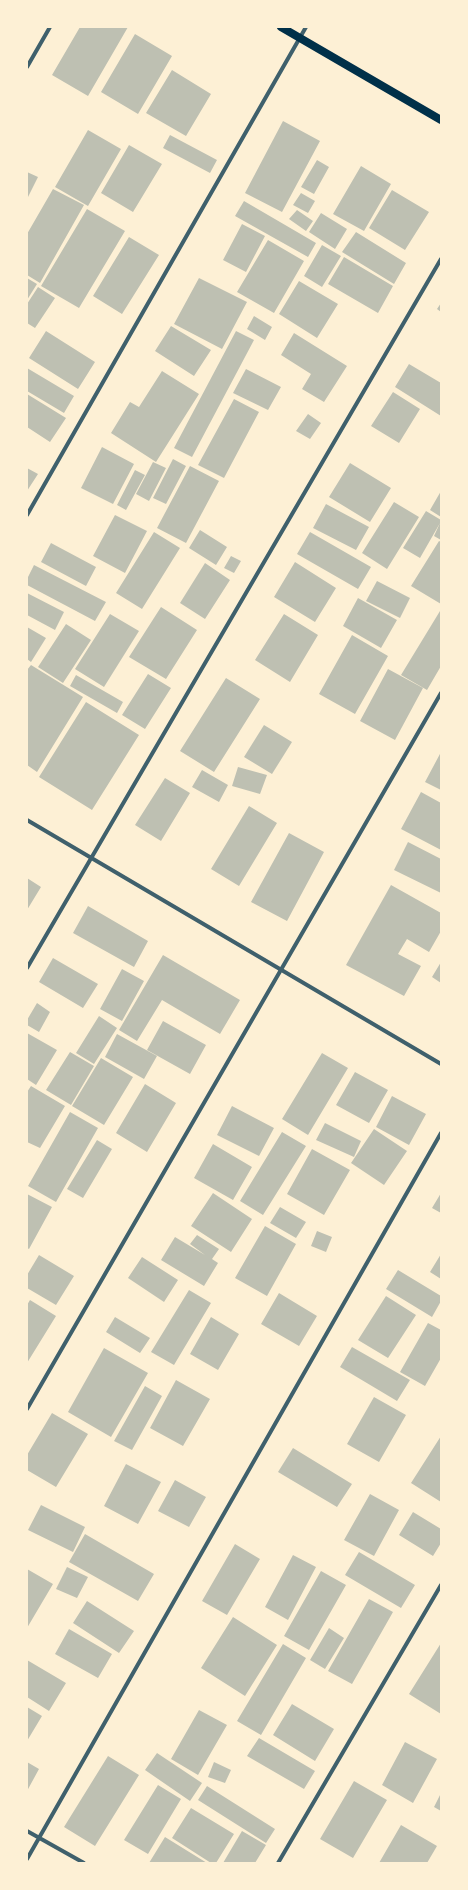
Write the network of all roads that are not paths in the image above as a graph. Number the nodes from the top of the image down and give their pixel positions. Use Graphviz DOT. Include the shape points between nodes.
graph roads {
  1 [pos="50,27"];
  2 [pos="281,27"];
  3 [pos="306,27"];
  4 [pos="299,38"];
  5 [pos="27,67"];
  6 [pos="441,120"];
  7 [pos="441,259"];
  8 [pos="27,515"];
  9 [pos="441,693"];
  10 [pos="27,820"];
  11 [pos="90,857"];
  12 [pos="27,968"];
  13 [pos="282,970"];
  14 [pos="441,1064"];
  15 [pos="441,1133"];
  16 [pos="27,1409"];
  17 [pos="441,1585"];
  18 [pos="27,1831"];
  19 [pos="39,1838"];
  20 [pos="27,1859"];
  21 [pos="84,1863"];
  22 [pos="278,1863"];
  1 -- 5 [label="street"];
  2 -- 4 [label="main road"];
  3 -- 4 [label="street"];
  4 -- 6 [label="main road"];
  4 -- 8 [label="street"];
  7 -- 11 [label="street"];
  9 -- 13 [label="street"];
  10 -- 11 [label="street"];
  11 -- 12 [label="street"];
  11 -- 13 [label="street"];
  13 -- 14 [label="street"];
  13 -- 16 [label="street"];
  15 -- 19 [label="street"];
  17 -- 22 [label="street"];
  18 -- 19 [label="street"];
  19 -- 20 [label="street"];
  19 -- 21 [label="street"];
}
